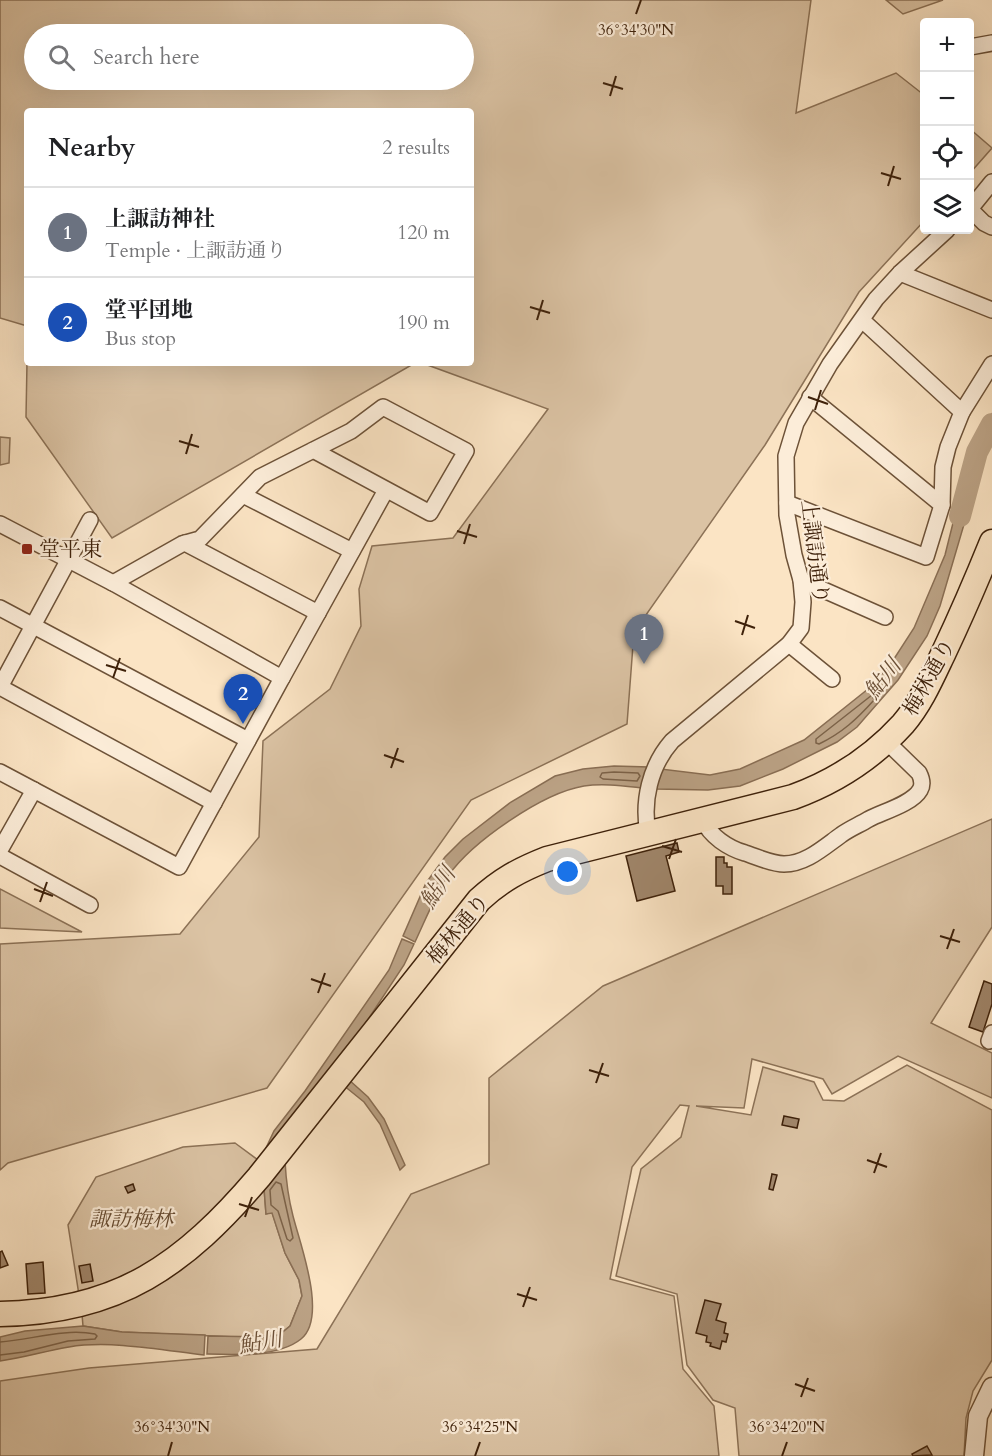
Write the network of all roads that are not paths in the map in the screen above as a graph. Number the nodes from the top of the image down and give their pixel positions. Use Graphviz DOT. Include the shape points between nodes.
graph roads {
  1 [pos="992,43"];
  2 [pos="974,46"];
  3 [pos="992,182"];
  4 [pos="974,204"];
  5 [pos="974,213"];
  6 [pos="992,227"];
  7 [pos="943,234"];
  8 [pos="900,273"];
  9 [pos="992,310"];
  10 [pos="862,320"];
  11 [pos="992,364"];
  12 [pos="810,397"];
  13 [pos="962,412"];
  14 [pos="313,450"];
  15 [pos="386,490"];
  16 [pos="243,495"];
  17 [pos="787,503"];
  18 [pos="942,505"];
  19 [pos="90,520"];
  20 [pos="0,524"];
  21 [pos="992,542"];
  22 [pos="185,543"];
  23 [pos="352,551"];
  24 [pos="68,560"];
  25 [pos="801,580"];
  26 [pos="113,583"];
  27 [pos="0,608"];
  28 [pos="318,613"];
  29 [pos="885,617"];
  30 [pos="33,626"];
  31 [pos="789,644"];
  32 [pos="282,678"];
  33 [pos="832,679"];
  34 [pos="0,687"];
  35 [pos="248,740"];
  36 [pos="886,741"];
  37 [pos="0,772"];
  38 [pos="34,790"];
  39 [pos="214,803"];
  40 [pos="703,820"];
  41 [pos="648,833"];
  42 [pos="0,850"];
  43 [pos="0,856"];
  44 [pos="90,905"];
  45 [pos="0,1314"];
  46 [pos="992,1387"];
  47 [pos="974,1456"];
  1 -- 2 [label="street"];
  3 -- 4 [label="street"];
  5 -- 6 [label="street"];
  7 -- 8 [label="street, 上諏訪通り"];
  8 -- 9 [label="street"];
  8 -- 10 [label="street, 上諏訪通り"];
  10 -- 12 [label="street, 上諏訪通り"];
  10 -- 13 [label="street"];
  11 -- 13 [label="street"];
  12 -- 17 [label="street, 上諏訪通り" via="796,423 786,456"];
  12 -- 18 [label="street"];
  13 -- 18 [label="street" via="943,467"];
  14 -- 15 [label="street"];
  14 -- 15 [label="street" via="351,431 383,407 466,451 430,513"];
  14 -- 16 [label="street" via="260,477"];
  15 -- 23 [label="street"];
  16 -- 22 [label="street" via="200,539"];
  16 -- 23 [label="street"];
  17 -- 18 [label="street" via="926,557"];
  17 -- 25 [label="street, 上諏訪通り"];
  19 -- 24 [label="street"];
  20 -- 24 [label="street"];
  21 -- 36 [label="main road, 梅林通り" via="926,691"];
  22 -- 26 [label="street"];
  22 -- 28 [label="street"];
  23 -- 28 [label="street"];
  24 -- 26 [label="street"];
  24 -- 30 [label="street"];
  25 -- 29 [label="street"];
  25 -- 31 [label="street, 上諏訪通り" via="801,628"];
  26 -- 32 [label="street"];
  27 -- 30 [label="street"];
  28 -- 32 [label="street"];
  30 -- 34 [label="street"];
  30 -- 35 [label="street"];
  31 -- 33 [label="street"];
  31 -- 41 [label="street, 上諏訪通り" via="662,752 648,793"];
  32 -- 35 [label="street"];
  34 -- 39 [label="street"];
  35 -- 39 [label="street"];
  36 -- 40 [label="main road, 梅林通り" via="860,763 820,787"];
  36 -- 40 [label="street" via="919,773 921,789 813,855 783,864 737,851 717,838"];
  37 -- 38 [label="street"];
  38 -- 39 [label="street" via="179,867"];
  38 -- 42 [label="street"];
  40 -- 41 [label="main road, 梅林通り"];
  41 -- 45 [label="main road, 梅林通り" via="516,871 478,900 232,1209 170,1264 105,1298 32,1314"];
  43 -- 44 [label="street"];
  46 -- 47 [label="street" via="978,1416"];
}
